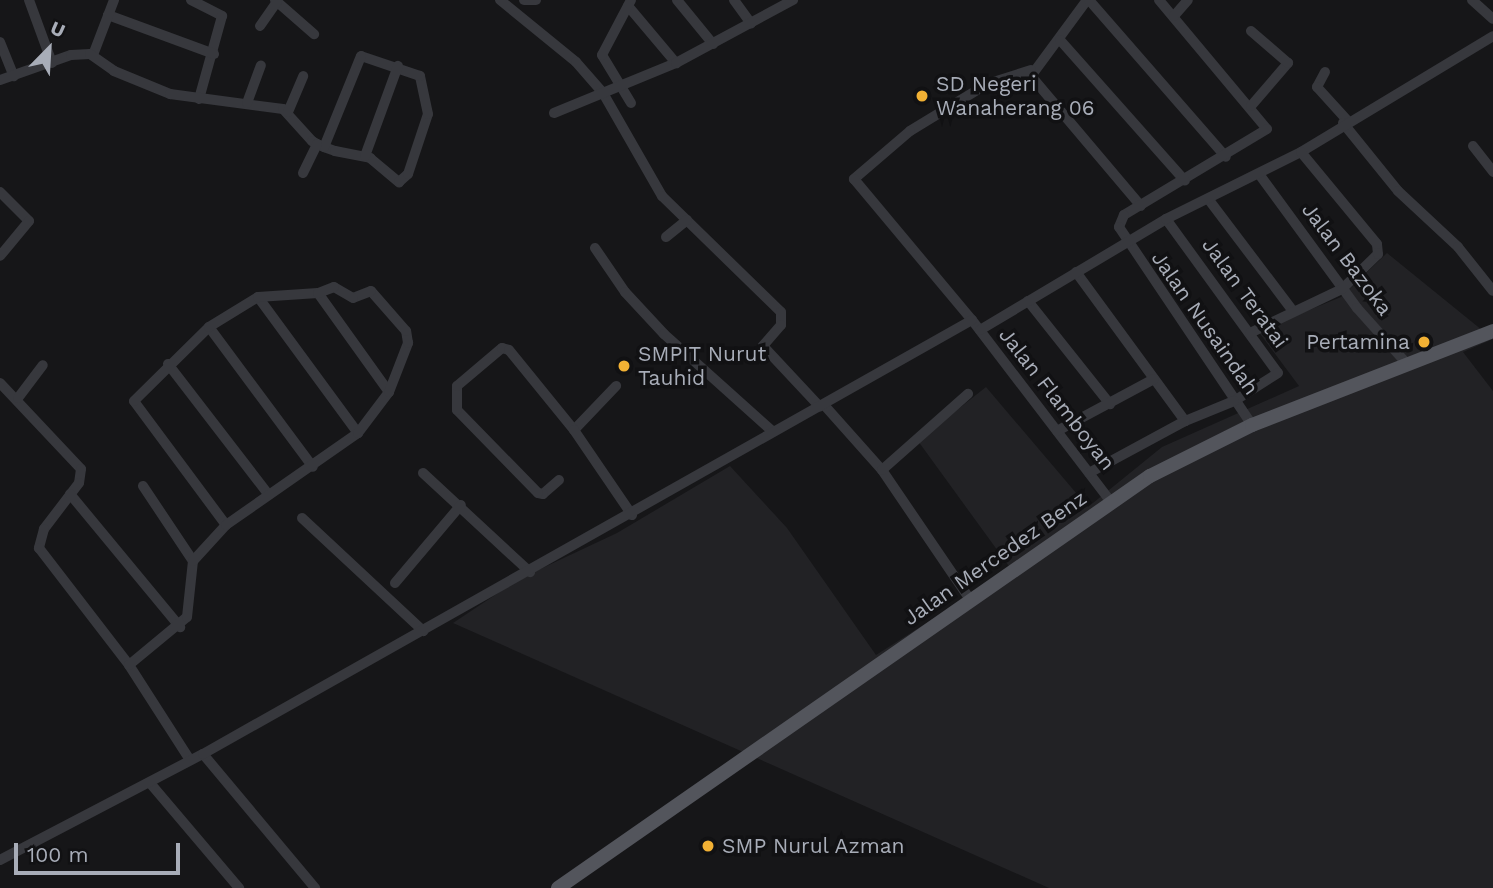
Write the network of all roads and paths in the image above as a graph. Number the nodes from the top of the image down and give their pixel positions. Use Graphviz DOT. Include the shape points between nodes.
graph roads {
  1 [pos="29,0"];
  2 [pos="114,0"];
  3 [pos="191,0"];
  4 [pos="500,0"];
  5 [pos="524,0"];
  6 [pos="536,0"];
  7 [pos="677,0"];
  8 [pos="734,0"];
  9 [pos="1088,0"];
  10 [pos="1159,0"];
  11 [pos="1188,0"];
  12 [pos="1472,0"];
  13 [pos="276,1"];
  14 [pos="790,1"];
  15 [pos="629,3"];
  16 [pos="108,15"];
  17 [pos="1174,16"];
  18 [pos="1493,19"];
  19 [pos="751,23"];
  20 [pos="260,26"];
  21 [pos="1251,31"];
  22 [pos="314,34"];
  23 [pos="1493,36"];
  24 [pos="1060,40"];
  25 [pos="0,42"];
  26 [pos="713,44"];
  27 [pos="214,54"];
  28 [pos="93,55"];
  29 [pos="52,63"];
  30 [pos="676,64"];
  31 [pos="261,65"];
  32 [pos="398,66"];
  33 [pos="1031,70"];
  34 [pos="1325,72"];
  35 [pos="14,76"];
  36 [pos="303,76"];
  37 [pos="0,80"];
  38 [pos="622,86"];
  39 [pos="603,93"];
  40 [pos="199,99"];
  41 [pos="247,103"];
  42 [pos="631,103"];
  43 [pos="1251,106"];
  44 [pos="288,113"];
  45 [pos="554,113"];
  46 [pos="1345,121"];
  47 [pos="321,146"];
  48 [pos="1473,146"];
  49 [pos="1301,152"];
  50 [pos="365,156"];
  51 [pos="1226,158"];
  52 [pos="1493,172"];
  53 [pos="303,173"];
  54 [pos="1259,174"];
  55 [pos="1185,181"];
  56 [pos="0,192"];
  57 [pos="1209,200"];
  58 [pos="1140,206"];
  59 [pos="1166,219"];
  60 [pos="687,220"];
  61 [pos="666,237"];
  62 [pos="1125,243"];
  63 [pos="595,248"];
  64 [pos="0,256"];
  65 [pos="1076,272"];
  66 [pos="1342,289"];
  67 [pos="1493,291"];
  68 [pos="318,293"];
  69 [pos="258,297"];
  70 [pos="1028,301"];
  71 [pos="1293,312"];
  72 [pos="972,320"];
  73 [pos="209,327"];
  74 [pos="979,330"];
  75 [pos="1493,331"];
  76 [pos="1250,333"];
  77 [pos="168,364"];
  78 [pos="1407,364"];
  79 [pos="43,365"];
  80 [pos="1154,379"];
  81 [pos="0,383"];
  82 [pos="616,386"];
  83 [pos="389,392"];
  84 [pos="968,394"];
  85 [pos="18,398"];
  86 [pos="1234,401"];
  87 [pos="1110,404"];
  88 [pos="823,406"];
  89 [pos="1185,421"];
  90 [pos="1252,425"];
  91 [pos="574,430"];
  92 [pos="772,430"];
  93 [pos="1058,431"];
  94 [pos="358,433"];
  95 [pos="313,467"];
  96 [pos="882,470"];
  97 [pos="424,473"];
  98 [pos="1089,473"];
  99 [pos="559,480"];
  100 [pos="143,486"];
  101 [pos="70,494"];
  102 [pos="268,494"];
  103 [pos="1111,502"];
  104 [pos="461,505"];
  105 [pos="632,515"];
  106 [pos="302,518"];
  107 [pos="226,525"];
  108 [pos="193,561"];
  109 [pos="530,572"];
  110 [pos="394,583"];
  111 [pos="971,601"];
  112 [pos="180,626"];
  113 [pos="423,631"];
  114 [pos="129,665"];
  115 [pos="203,754"];
  116 [pos="190,760"];
  117 [pos="150,783"];
  118 [pos="0,860"];
  119 [pos="239,888"];
  120 [pos="315,888"];
  121 [pos="558,888"];
  1 -- 29 [label="street"];
  2 -- 16 [label="street"];
  3 -- 27 [label="street" via="221,13"];
  4 -- 39 [label="street" via="576,62"];
  5 -- 6 [label="street"];
  7 -- 26 [label="street"];
  8 -- 19 [label="street"];
  9 -- 24 [label="street"];
  9 -- 51 [label="street"];
  10 -- 17 [label="street"];
  11 -- 17 [label="street"];
  12 -- 18 [label="street"];
  13 -- 20 [label="street"];
  13 -- 22 [label="street"];
  14 -- 19 [label="street"];
  15 -- 30 [label="street"];
  15 -- 38 [label="street" via="602,55"];
  16 -- 27 [label="street"];
  16 -- 28 [label="street"];
  17 -- 43 [label="street"];
  19 -- 26 [label="street"];
  21 -- 43 [label="street" via="1288,63"];
  23 -- 46 [label="street"];
  24 -- 33 [label="street"];
  24 -- 55 [label="street"];
  25 -- 35 [label="street"];
  26 -- 30 [label="street"];
  27 -- 40 [label="street"];
  28 -- 29 [label="street" via="78,53"];
  28 -- 40 [label="street" via="131,79"];
  29 -- 35 [label="street"];
  30 -- 38 [label="street"];
  31 -- 41 [label="street"];
  32 -- 47 [label="street" via="365,55 359,59"];
  32 -- 50 [label="street"];
  32 -- 50 [label="street" via="420,76 428,93 428,114 408,174 403,181 395,180"];
  33 -- 58 [label="street"];
  33 -- 72 [label="street, Jalan Flamboyan" via="987,84 909,131 854,179"];
  34 -- 46 [label="street" via="1317,87"];
  35 -- 37 [label="street"];
  36 -- 44 [label="street"];
  38 -- 39 [label="street"];
  38 -- 42 [label="street"];
  39 -- 45 [label="street"];
  39 -- 60 [label="street" via="662,196"];
  40 -- 41 [label="street"];
  41 -- 44 [label="street"];
  43 -- 51 [label="street" via="1266,132"];
  44 -- 47 [label="street"];
  46 -- 49 [label="street"];
  46 -- 67 [label="street" via="1398,191 1458,247"];
  47 -- 50 [label="street"];
  47 -- 53 [label="street"];
  48 -- 52 [label="street"];
  49 -- 54 [label="street"];
  49 -- 66 [label="street" via="1378,248 1376,256"];
  51 -- 55 [label="street"];
  54 -- 57 [label="street"];
  54 -- 66 [label="street, Jalan Bazoka"];
  55 -- 58 [label="street"];
  56 -- 64 [label="street" via="29,221"];
  57 -- 59 [label="street"];
  57 -- 71 [label="street"];
  58 -- 62 [label="street" via="1120,219"];
  59 -- 62 [label="street"];
  59 -- 76 [label="street, Jalan Teratai"];
  60 -- 61 [label="street"];
  60 -- 88 [label="street" via="781,312 781,325 763,346"];
  62 -- 65 [label="street"];
  62 -- 86 [label="street, Jalan Nusaindah"];
  63 -- 92 [label="street" via="625,292 664,334"];
  65 -- 70 [label="street"];
  65 -- 80 [label="street"];
  66 -- 71 [label="street"];
  66 -- 78 [label="street, Jalan Bazoka"];
  68 -- 69 [label="street"];
  68 -- 83 [label="street"];
  68 -- 83 [label="street" via="334,287 353,298 371,291 406,331 408,343"];
  69 -- 73 [label="street"];
  69 -- 94 [label="street"];
  70 -- 74 [label="street"];
  70 -- 87 [label="street"];
  71 -- 76 [label="street"];
  72 -- 74 [label="street, Jalan Flamboyan"];
  72 -- 88 [label="street"];
  73 -- 77 [label="street"];
  73 -- 95 [label="street"];
  74 -- 93 [label="street, Jalan Flamboyan"];
  75 -- 78 [label="main road, Jalan Mercedez Benz"];
  76 -- 86 [label="street, Jalan Teratai" via="1277,376"];
  77 -- 102 [label="street"];
  77 -- 107 [label="street" via="131,400"];
  78 -- 90 [label="main road, Jalan Mercedez Benz"];
  79 -- 85 [label="street"];
  80 -- 87 [label="street"];
  80 -- 89 [label="street"];
  81 -- 85 [label="street"];
  82 -- 91 [label="street"];
  83 -- 94 [label="street"];
  84 -- 96 [label="street"];
  85 -- 101 [label="street" via="81,469"];
  86 -- 89 [label="street, Jalan Teratai"];
  86 -- 90 [label="street, Jalan Nusaindah"];
  87 -- 93 [label="street"];
  88 -- 92 [label="street"];
  88 -- 96 [label="street"];
  89 -- 98 [label="street, Jalan Teratai"];
  90 -- 103 [label="main road, Jalan Mercedez Benz"];
  91 -- 99 [label="street" via="505,348 454,392 461,416 538,493"];
  91 -- 105 [label="street"];
  92 -- 105 [label="street"];
  93 -- 98 [label="street, Jalan Flamboyan"];
  94 -- 95 [label="street"];
  95 -- 102 [label="street"];
  96 -- 111 [label="street"];
  97 -- 104 [label="street"];
  98 -- 103 [label="street, Jalan Flamboyan"];
  100 -- 108 [label="street"];
  101 -- 112 [label="street"];
  101 -- 114 [label="street" via="44,529 39,548"];
  102 -- 107 [label="street"];
  103 -- 111 [label="main road, Jalan Mercedez Benz"];
  104 -- 109 [label="street"];
  104 -- 110 [label="street"];
  105 -- 109 [label="street"];
  106 -- 113 [label="street"];
  107 -- 108 [label="street"];
  108 -- 112 [label="street" via="193,597"];
  109 -- 113 [label="street"];
  111 -- 121 [label="main road, Jalan Mercedez Benz"];
  112 -- 114 [label="street"];
  113 -- 115 [label="street"];
  114 -- 116 [label="street"];
  115 -- 116 [label="street"];
  115 -- 120 [label="street"];
  116 -- 117 [label="street"];
  117 -- 118 [label="street"];
  117 -- 119 [label="street"];
}
